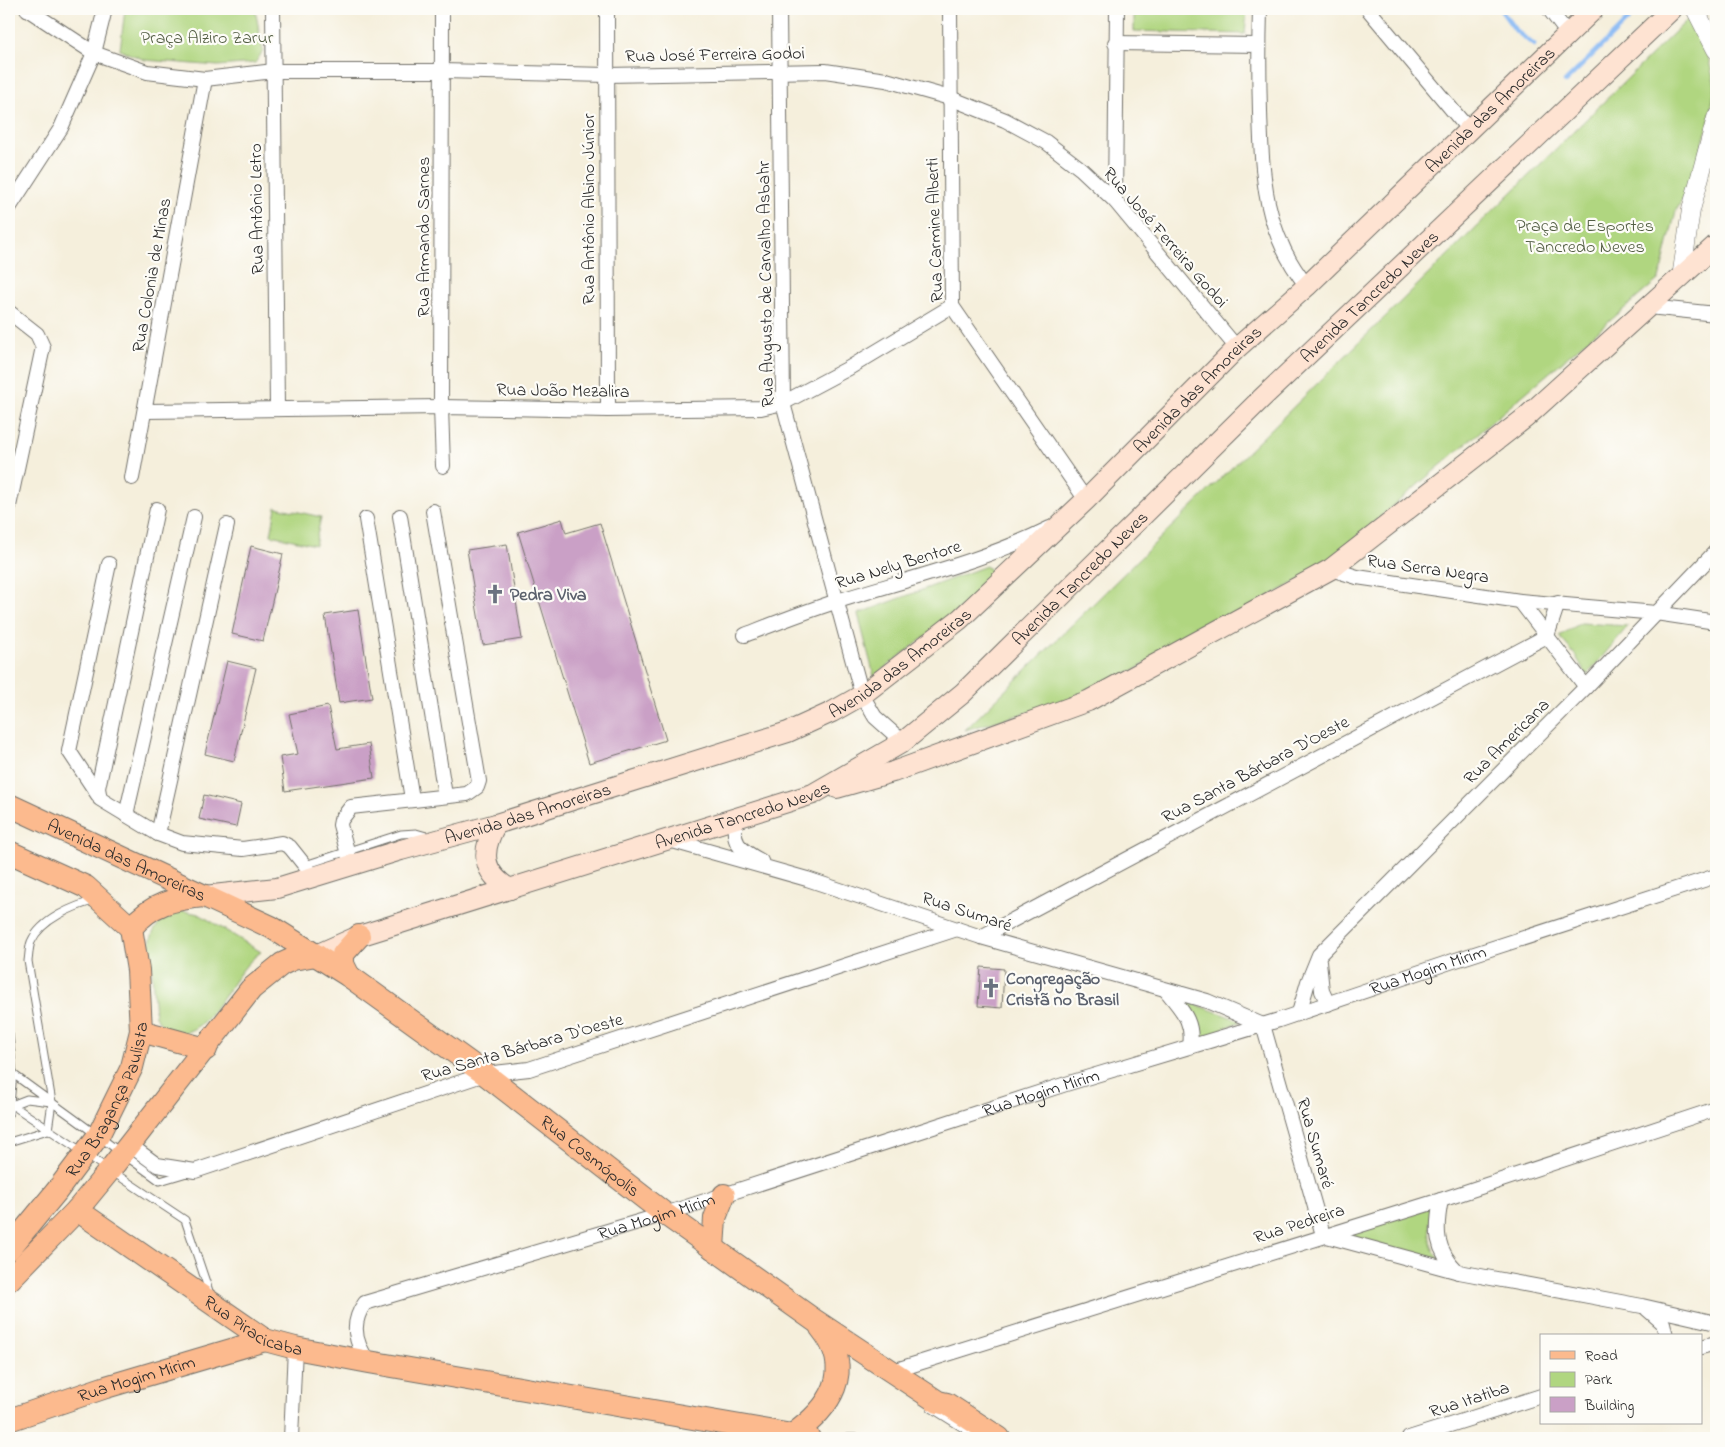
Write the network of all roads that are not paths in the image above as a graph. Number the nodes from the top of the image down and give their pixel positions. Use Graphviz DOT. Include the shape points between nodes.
graph roads {
  1 [pos="27,9"];
  2 [pos="105,9"];
  3 [pos="273,9"];
  4 [pos="442,9"];
  5 [pos="607,9"];
  6 [pos="779,9"];
  7 [pos="950,9"];
  8 [pos="1117,9"];
  9 [pos="1260,9"];
  10 [pos="1368,9"];
  11 [pos="1549,9"];
  12 [pos="1594,9"];
  13 [pos="1672,9"];
  14 [pos="1695,9"];
  15 [pos="1568,34"];
  16 [pos="1115,43"];
  17 [pos="1258,46"];
  18 [pos="1716,50"];
  19 [pos="94,53"];
  20 [pos="274,71"];
  21 [pos="442,71"];
  22 [pos="780,72"];
  23 [pos="606,75"];
  24 [pos="205,79"];
  25 [pos="950,98"];
  26 [pos="1716,118"];
  27 [pos="1469,130"];
  28 [pos="1115,201"];
  29 [pos="9,208"];
  30 [pos="1716,245"];
  31 [pos="1681,278"];
  32 [pos="1307,286"];
  33 [pos="952,306"];
  34 [pos="1649,307"];
  35 [pos="9,312"];
  36 [pos="1716,314"];
  37 [pos="1236,348"];
  38 [pos="783,403"];
  39 [pos="441,407"];
  40 [pos="277,409"];
  41 [pos="608,410"];
  42 [pos="146,411"];
  43 [pos="443,466"];
  44 [pos="132,478"];
  45 [pos="1086,500"];
  46 [pos="9,506"];
  47 [pos="157,510"];
  48 [pos="433,511"];
  49 [pos="400,516"];
  50 [pos="194,517"];
  51 [pos="366,519"];
  52 [pos="1060,523"];
  53 [pos="227,526"];
  54 [pos="1716,551"];
  55 [pos="109,564"];
  56 [pos="1331,569"];
  57 [pos="1520,601"];
  58 [pos="837,602"];
  59 [pos="1558,603"];
  60 [pos="1656,613"];
  61 [pos="1716,622"];
  62 [pos="744,634"];
  63 [pos="1547,636"];
  64 [pos="1586,687"];
  65 [pos="862,695"];
  66 [pos="903,742"];
  67 [pos="977,743"];
  68 [pos="813,794"];
  69 [pos="98,795"];
  70 [pos="445,795"];
  71 [pos="412,799"];
  72 [pos="9,806"];
  73 [pos="126,815"];
  74 [pos="737,817"];
  75 [pos="496,824"];
  76 [pos="158,834"];
  77 [pos="669,840"];
  78 [pos="9,852"];
  79 [pos="349,858"];
  80 [pos="310,871"];
  81 [pos="786,874"];
  82 [pos="1716,876"];
  83 [pos="510,889"];
  84 [pos="204,896"];
  85 [pos="101,899"];
  86 [pos="131,928"];
  87 [pos="957,929"];
  88 [pos="359,936"];
  89 [pos="982,936"];
  90 [pos="316,955"];
  91 [pos="1319,955"];
  92 [pos="349,976"];
  93 [pos="1166,990"];
  94 [pos="1328,1004"];
  95 [pos="1300,1012"];
  96 [pos="1263,1025"];
  97 [pos="141,1031"];
  98 [pos="9,1034"];
  99 [pos="1190,1046"];
  100 [pos="206,1049"];
  101 [pos="13,1074"];
  102 [pos="485,1074"];
  103 [pos="52,1102"];
  104 [pos="9,1105"];
  105 [pos="1716,1109"];
  106 [pos="9,1113"];
  107 [pos="48,1130"];
  108 [pos="9,1142"];
  109 [pos="93,1145"];
  110 [pos="121,1157"];
  111 [pos="724,1195"];
  112 [pos="1441,1200"];
  113 [pos="76,1210"];
  114 [pos="665,1214"];
  115 [pos="1323,1235"];
  116 [pos="713,1248"];
  117 [pos="9,1249"];
  118 [pos="1459,1272"];
  119 [pos="9,1280"];
  120 [pos="213,1303"];
  121 [pos="1642,1306"];
  122 [pos="814,1320"];
  123 [pos="1716,1324"];
  124 [pos="1666,1334"];
  125 [pos="265,1340"];
  126 [pos="1716,1343"];
  127 [pos="1702,1347"];
  128 [pos="295,1348"];
  129 [pos="369,1362"];
  130 [pos="893,1371"];
  131 [pos="1540,1396"];
  132 [pos="9,1420"];
  133 [pos="737,1432"];
  134 [pos="800,1437"];
  135 [pos="291,1438"];
  136 [pos="848,1438"];
  137 [pos="855,1438"];
  138 [pos="979,1438"];
  139 [pos="999,1438"];
  140 [pos="1408,1438"];
  1 -- 19 [label="street, Rua José Ferreira Godoi"];
  2 -- 19 [label="street"];
  3 -- 20 [label="street, Rua Antônio Letro"];
  4 -- 21 [label="street, Rua Armando Sarnes"];
  5 -- 23 [label="street, Rua Antônio Albino Júnior"];
  6 -- 22 [label="street, Rua Augusto de Carvalho Asbahr"];
  7 -- 25 [label="street, Rua Carmine Alberti"];
  8 -- 16 [label="street"];
  9 -- 17 [label="street"];
  10 -- 27 [label="street"];
  11 -- 15 [label="street"];
  12 -- 15 [label="main road, Avenida das Amoreiras"];
  13 -- 66 [label="main road, Avenida Tancredo Neves" via="1262,398 962,693"];
  14 -- 18 [label="street"];
  15 -- 27 [label="main road, Avenida das Amoreiras"];
  16 -- 17 [label="street"];
  16 -- 28 [label="street"];
  17 -- 32 [label="street" via="1262,179 1273,223 1292,268"];
  19 -- 24 [label="street, Rua José Ferreira Godoi" via="147,72"];
  19 -- 29 [label="street" via="61,128"];
  20 -- 21 [label="street, Rua José Ferreira Godoi"];
  20 -- 24 [label="street, Rua José Ferreira Godoi"];
  20 -- 40 [label="street, Rua Antônio Letro"];
  21 -- 23 [label="street, Rua José Ferreira Godoi"];
  21 -- 39 [label="street, Rua Armando Sarnes"];
  22 -- 23 [label="street, Rua José Ferreira Godoi"];
  22 -- 25 [label="street, Rua José Ferreira Godoi" via="825,71"];
  22 -- 38 [label="street, Rua Augusto de Carvalho Asbahr"];
  23 -- 41 [label="street, Rua Antônio Albino Júnior"];
  24 -- 42 [label="street, Rua Colonia de Minas"];
  25 -- 28 [label="street, Rua José Ferreira Godoi" via="1005,120 1046,142"];
  25 -- 33 [label="street, Rua Carmine Alberti"];
  26 -- 31 [label="street" via="1691,210"];
  27 -- 32 [label="main road, Avenida das Amoreiras"];
  28 -- 37 [label="street, Rua José Ferreira Godoi"];
  30 -- 31 [label="main road"];
  31 -- 34 [label="main road"];
  32 -- 37 [label="main road, Avenida das Amoreiras"];
  33 -- 38 [label="street, Rua João Mezalira"];
  33 -- 45 [label="street, Rua Carmine Alberti"];
  34 -- 36 [label="street"];
  34 -- 56 [label="main road" via="1525,418"];
  35 -- 46 [label="street" via="38,334 43,347"];
  37 -- 45 [label="main road, Avenida das Amoreiras"];
  38 -- 41 [label="street, Rua João Mezalira" via="761,408"];
  38 -- 58 [label="street, Rua Augusto de Carvalho Asbahr"];
  39 -- 40 [label="street, Rua João Mezalira"];
  39 -- 41 [label="street, Rua João Mezalira"];
  39 -- 43 [label="street, Rua Armando Sarnes"];
  40 -- 42 [label="street, Rua João Mezalira"];
  42 -- 44 [label="street, Rua Colonia de Minas"];
  45 -- 52 [label="main road, Avenida das Amoreiras"];
  47 -- 69 [label="street"];
  48 -- 70 [label="street" via="479,781 471,792"];
  49 -- 70 [label="street"];
  50 -- 73 [label="street"];
  51 -- 71 [label="street"];
  52 -- 58 [label="street, Rua Nely Bentore" via="965,564"];
  52 -- 65 [label="main road, Avenida das Amoreiras" via="960,619"];
  53 -- 76 [label="street"];
  54 -- 60 [label="street, Rua Americana"];
  55 -- 69 [label="street" via="69,751"];
  56 -- 57 [label="street, Rua Serra Negra" via="1357,577"];
  56 -- 67 [label="main road" via="1088,701"];
  57 -- 59 [label="street, Rua Serra Negra"];
  57 -- 63 [label="street"];
  58 -- 62 [label="street, Rua Nely Bentore"];
  58 -- 65 [label="street, Rua Augusto de Carvalho Asbahr"];
  59 -- 60 [label="street, Rua Serra Negra"];
  59 -- 63 [label="street"];
  60 -- 61 [label="street, Rua Serra Negra"];
  60 -- 64 [label="street, Rua Americana"];
  63 -- 64 [label="street"];
  63 -- 89 [label="street, Rua Santa Bárbara D'Oeste"];
  64 -- 91 [label="street, Rua Americana"];
  65 -- 66 [label="street, Rua Augusto de Carvalho Asbahr" via="875,717"];
  65 -- 75 [label="main road, Avenida das Amoreiras" via="788,732"];
  66 -- 67 [label="main road" via="928,748"];
  66 -- 68 [label="main road, Avenida Tancredo Neves"];
  67 -- 68 [label="main road" via="894,772"];
  68 -- 74 [label="main road, Avenida Tancredo Neves"];
  69 -- 73 [label="street" via="103,802"];
  70 -- 71 [label="street"];
  71 -- 79 [label="street" via="351,807 341,820"];
  72 -- 84 [label="main road, Avenida das Amoreiras"];
  73 -- 76 [label="street"];
  74 -- 77 [label="main road, Avenida Tancredo Neves"];
  74 -- 81 [label="street, Rua Sumaré" via="735,838 742,850"];
  75 -- 79 [label="main road, Avenida das Amoreiras"];
  75 -- 83 [label="main road" via="488,838 485,855 489,869 501,884"];
  76 -- 80 [label="street" via="182,842 243,849 282,843 290,847"];
  77 -- 81 [label="street, Rua Sumaré"];
  77 -- 83 [label="main road, Avenida Tancredo Neves"];
  78 -- 85 [label="main road" via="86,887"];
  79 -- 80 [label="main road, Avenida das Amoreiras"];
  80 -- 84 [label="main road, Avenida das Amoreiras" via="276,888"];
  81 -- 87 [label="street, Rua Sumaré"];
  82 -- 94 [label="street, Rua Mogim Mirim"];
  83 -- 88 [label="main road, Avenida Tancredo Neves"];
  84 -- 86 [label="main road" via="178,898 155,906"];
  84 -- 90 [label="main road, Rua Cosmópolis" via="271,927"];
  85 -- 86 [label="main road"];
  85 -- 103 [label="lane" via="76,906 57,917 41,928 31,942 28,961"];
  86 -- 97 [label="main road, Rua Bragança Paulista" via="138,970"];
  87 -- 89 [label="street, Rua Sumaré"];
  87 -- 102 [label="street, Rua Santa Bárbara D'Oeste" via="529,1069"];
  88 -- 90 [label="main road, Avenida Tancredo Neves"];
  88 -- 92 [label="main road" via="343,954 343,964"];
  89 -- 93 [label="street, Rua Sumaré"];
  90 -- 92 [label="main road, Rua Cosmópolis"];
  90 -- 100 [label="main road" via="293,959 260,979"];
  91 -- 94 [label="street" via="1322,991"];
  91 -- 95 [label="street, Rua Americana"];
  92 -- 102 [label="main road, Rua Cosmópolis"];
  93 -- 96 [label="street, Rua Sumaré" via="1207,1001"];
  93 -- 99 [label="street" via="1190,1024"];
  94 -- 95 [label="street, Rua Mogim Mirim"];
  95 -- 96 [label="street, Rua Mogim Mirim"];
  96 -- 99 [label="street, Rua Mogim Mirim"];
  96 -- 115 [label="street, Rua Sumaré"];
  97 -- 100 [label="main road"];
  97 -- 109 [label="main road, Rua Bragança Paulista" via="132,1067"];
  98 -- 101 [label="lane"];
  99 -- 111 [label="street, Rua Mogim Mirim"];
  100 -- 110 [label="main road"];
  101 -- 103 [label="lane"];
  101 -- 104 [label="lane"];
  102 -- 110 [label="street, Rua Santa Bárbara D'Oeste" via="195,1171"];
  102 -- 114 [label="main road, Rua Cosmópolis"];
  103 -- 104 [label="lane" via="28,1099"];
  103 -- 107 [label="lane"];
  103 -- 109 [label="lane"];
  104 -- 106 [label="lane"];
  104 -- 107 [label="lane"];
  105 -- 112 [label="street, Rua Pedreira"];
  107 -- 108 [label="lane"];
  107 -- 109 [label="lane"];
  109 -- 110 [label="lane"];
  109 -- 110 [label="lane"];
  109 -- 117 [label="main road, Rua Bragança Paulista"];
  110 -- 113 [label="main road"];
  110 -- 120 [label="lane" via="185,1220"];
  111 -- 114 [label="street, Rua Mogim Mirim"];
  111 -- 116 [label="main road" via="715,1218"];
  112 -- 115 [label="street, Rua Pedreira"];
  112 -- 118 [label="street" via="1436,1223 1438,1237 1442,1250"];
  113 -- 119 [label="main road"];
  113 -- 120 [label="main road, Rua Piracicaba"];
  114 -- 116 [label="main road, Rua Cosmópolis"];
  114 -- 129 [label="street, Rua Mogim Mirim" via="365,1304 356,1321 356,1336 357,1344"];
  115 -- 118 [label="street"];
  115 -- 130 [label="street, Rua Pedreira"];
  116 -- 122 [label="main road, Rua Cosmópolis"];
  118 -- 121 [label="street"];
  120 -- 125 [label="main road, Rua Piracicaba"];
  121 -- 123 [label="street"];
  121 -- 124 [label="street" via="1663,1323"];
  122 -- 130 [label="main road, Rua Cosmópolis"];
  122 -- 134 [label="main road" via="834,1348 839,1370 828,1398"];
  125 -- 128 [label="main road, Rua Piracicaba"];
  125 -- 132 [label="main road, Rua Mogim Mirim" via="106,1387"];
  126 -- 127 [label="street"];
  128 -- 129 [label="main road, Rua Piracicaba"];
  128 -- 135 [label="street"];
  129 -- 133 [label="main road, Rua Piracicaba"];
  130 -- 138 [label="lane" via="933,1410"];
  130 -- 139 [label="main road, Rua Cosmópolis"];
  131 -- 140 [label="street, Rua Itatiba"];
  133 -- 134 [label="main road, Rua Piracicaba"];
  136 -- 137 [label="lane"];
}
